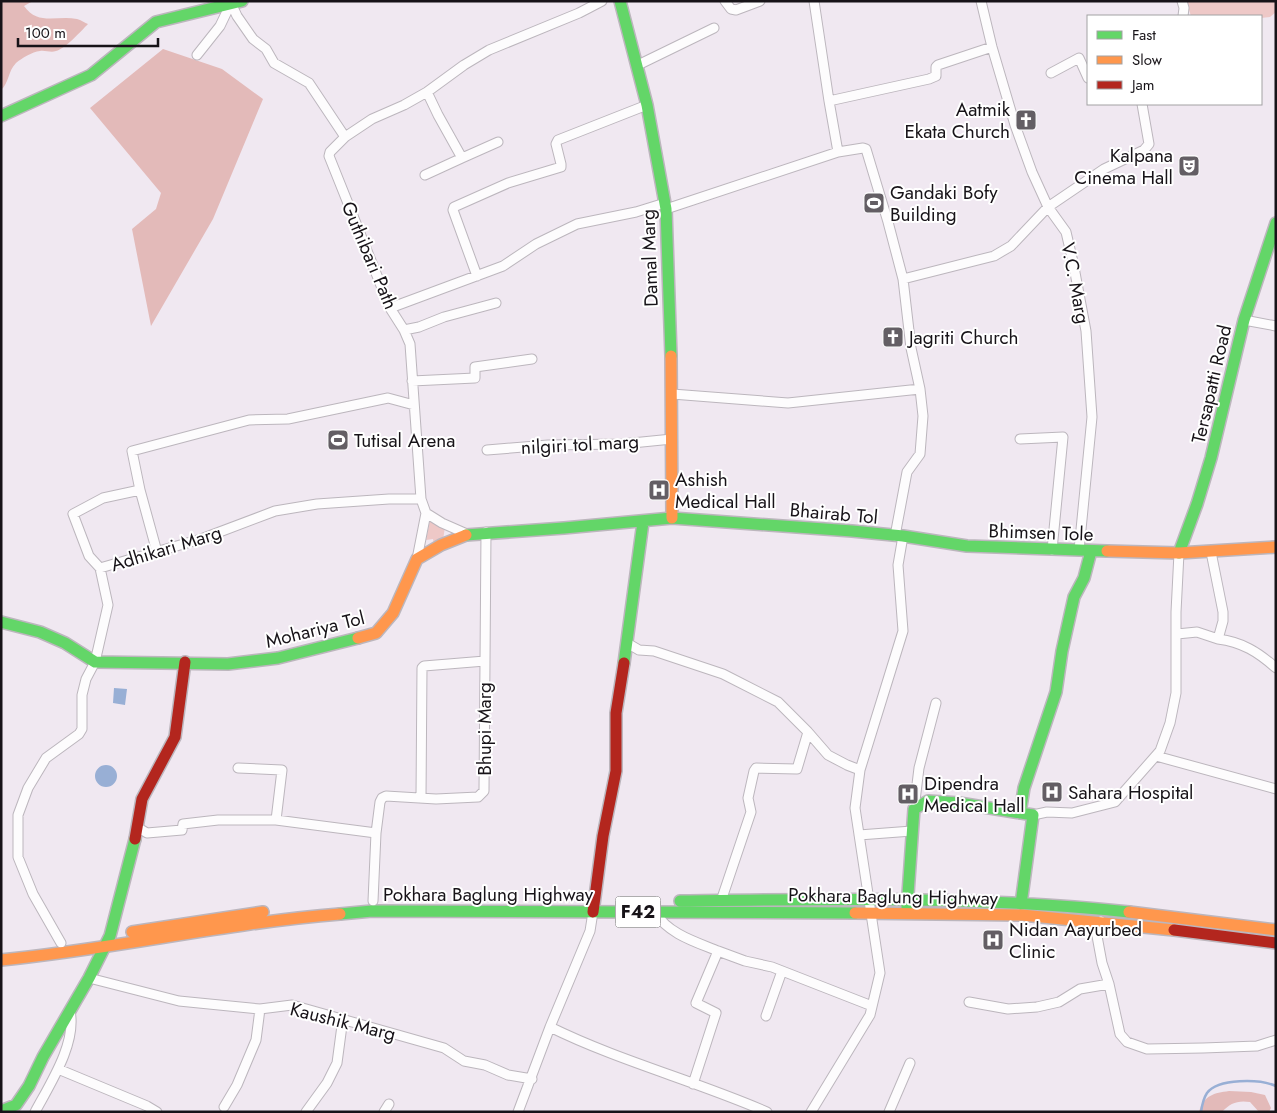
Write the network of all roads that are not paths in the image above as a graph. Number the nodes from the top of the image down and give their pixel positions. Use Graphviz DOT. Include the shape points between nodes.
graph roads {
  1 [pos="602,1"];
  2 [pos="620,1"];
  3 [pos="725,1"];
  4 [pos="760,1"];
  5 [pos="814,1"];
  6 [pos="981,1"];
  7 [pos="1182,1"];
  8 [pos="236,2"];
  9 [pos="1183,15"];
  10 [pos="714,28"];
  11 [pos="992,47"];
  12 [pos="197,55"];
  13 [pos="638,65"];
  14 [pos="1052,73"];
  15 [pos="1087,76"];
  16 [pos="427,92"];
  17 [pos="829,101"];
  18 [pos="647,105"];
  19 [pos="1142,105"];
  20 [pos="1,116"];
  21 [pos="345,137"];
  22 [pos="498,142"];
  23 [pos="838,152"];
  24 [pos="462,158"];
  25 [pos="426,175"];
  26 [pos="665,206"];
  27 [pos="1048,207"];
  28 [pos="1276,223"];
  29 [pos="477,276"];
  30 [pos="903,279"];
  31 [pos="496,303"];
  32 [pos="390,308"];
  33 [pos="1244,320"];
  34 [pos="1276,326"];
  35 [pos="404,330"];
  36 [pos="532,359"];
  37 [pos="412,381"];
  38 [pos="920,389"];
  39 [pos="672,394"];
  40 [pos="414,405"];
  41 [pos="672,439"];
  42 [pos="1020,439"];
  43 [pos="487,450"];
  44 [pos="140,490"];
  45 [pos="421,499"];
  46 [pos="426,513"];
  47 [pos="672,518"];
  48 [pos="643,522"];
  49 [pos="486,532"];
  50 [pos="467,534"];
  51 [pos="899,536"];
  52 [pos="1276,547"];
  53 [pos="1052,550"];
  54 [pos="1078,550"];
  55 [pos="1092,551"];
  56 [pos="157,552"];
  57 [pos="1211,552"];
  58 [pos="1179,553"];
  59 [pos="417,559"];
  60 [pos="100,568"];
  61 [pos="1,622"];
  62 [pos="1177,634"];
  63 [pos="1218,639"];
  64 [pos="627,643"];
  65 [pos="96,662"];
  66 [pos="185,662"];
  67 [pos="485,662"];
  68 [pos="1276,668"];
  69 [pos="936,703"];
  70 [pos="808,732"];
  71 [pos="1156,756"];
  72 [pos="238,768"];
  73 [pos="860,770"];
  74 [pos="1276,789"];
  75 [pos="421,797"];
  76 [pos="914,809"];
  77 [pos="1020,813"];
  78 [pos="1033,815"];
  79 [pos="276,820"];
  80 [pos="137,827"];
  81 [pos="912,831"];
  82 [pos="376,834"];
  83 [pos="859,835"];
  84 [pos="868,900"];
  85 [pos="907,900"];
  86 [pos="373,901"];
  87 [pos="721,901"];
  88 [pos="344,902"];
  89 [pos="1022,904"];
  90 [pos="307,906"];
  91 [pos="593,906"];
  92 [pos="655,912"];
  93 [pos="870,912"];
  94 [pos="907,913"];
  95 [pos="1102,922"];
  96 [pos="1276,930"];
  97 [pos="110,936"];
  98 [pos="61,943"];
  99 [pos="1276,943"];
  100 [pos="104,948"];
  101 [pos="1,950"];
  102 [pos="718,951"];
  103 [pos="1,960"];
  104 [pos="782,971"];
  105 [pos="89,978"];
  106 [pos="1109,984"];
  107 [pos="969,1002"];
  108 [pos="872,1006"];
  109 [pos="260,1008"];
  110 [pos="70,1011"];
  111 [pos="766,1016"];
  112 [pos="343,1018"];
  113 [pos="550,1027"];
  114 [pos="1276,1040"];
  115 [pos="910,1063"];
  116 [pos="58,1069"];
  117 [pos="532,1078"];
  118 [pos="693,1084"];
  119 [pos="224,1106"];
  120 [pos="1,1112"];
  121 [pos="35,1112"];
  122 [pos="157,1112"];
  123 [pos="306,1112"];
  124 [pos="518,1112"];
  125 [pos="766,1112"];
  126 [pos="811,1112"];
  127 [pos="889,1112"];
  1 -- 16 [label="street" via="489,50"];
  2 -- 13 [label="main road, Damal Marg"];
  3 -- 4 [label="street" via="736,10"];
  5 -- 17 [label="street"];
  6 -- 11 [label="street, V.C. Marg"];
  7 -- 9 [label="street"];
  8 -- 12 [label="street"];
  8 -- 20 [label="main road" via="156,22 91,75"];
  8 -- 21 [label="street" via="237,16 253,39 266,49 274,63 309,83"];
  10 -- 13 [label="street"];
  11 -- 17 [label="street" via="938,65 936,76 929,79"];
  11 -- 27 [label="street, V.C. Marg" via="1015,124"];
  13 -- 18 [label="main road, Damal Marg"];
  14 -- 15 [label="street" via="1079,58"];
  16 -- 21 [label="street" via="372,119"];
  16 -- 24 [label="street"];
  17 -- 23 [label="street"];
  18 -- 26 [label="main road, Damal Marg"];
  18 -- 29 [label="street" via="558,140 560,167 508,183 454,207"];
  19 -- 27 [label="street" via="1149,144 1144,150 1104,170"];
  21 -- 32 [label="street, Guthibari Path" via="329,156"];
  22 -- 24 [label="street"];
  23 -- 26 [label="street"];
  23 -- 30 [label="street" via="866,149"];
  24 -- 25 [label="street"];
  26 -- 29 [label="street" via="577,224 536,244 502,266"];
  26 -- 39 [label="main road, Damal Marg"];
  27 -- 30 [label="street" via="1011,246 994,256"];
  27 -- 54 [label="street, V.C. Marg" via="1066,232 1086,331 1092,417"];
  28 -- 33 [label="main road, Tersapatti Road"];
  29 -- 32 [label="street"];
  30 -- 38 [label="street" via="911,348"];
  31 -- 35 [label="street"];
  32 -- 35 [label="street, Guthibari Path"];
  33 -- 34 [label="street"];
  33 -- 58 [label="main road, Tersapatti Road" via="1211,458"];
  35 -- 37 [label="street, Guthibari Path" via="410,344"];
  36 -- 37 [label="street" via="474,367 475,378"];
  37 -- 40 [label="street, Guthibari Path"];
  38 -- 39 [label="street" via="788,404"];
  38 -- 51 [label="street" via="920,454 907,472"];
  39 -- 41 [label="main road, Damal Marg"];
  40 -- 44 [label="street" via="388,398 288,419 249,420 132,451"];
  40 -- 45 [label="street, Guthibari Path"];
  41 -- 43 [label="street, nilgiri tol marg"];
  41 -- 47 [label="main road, Damal Marg"];
  42 -- 53 [label="street" via="1063,437"];
  44 -- 56 [label="street"];
  44 -- 60 [label="street, Adhikari Marg" via="104,498 73,514 88,556"];
  45 -- 46 [label="street, Guthibari Path"];
  45 -- 56 [label="street, Adhikari Marg" via="317,504 275,511"];
  46 -- 50 [label="street"];
  46 -- 59 [label="street"];
  47 -- 48 [label="main road, Bhairab Tol"];
  47 -- 51 [label="main road, Bhairab Tol"];
  48 -- 49 [label="main road"];
  48 -- 64 [label="main road"];
  49 -- 50 [label="main road"];
  49 -- 67 [label="street, Bhupi Marg"];
  50 -- 59 [label="main road"];
  51 -- 53 [label="main road, Bhimsen Tole" via="967,546"];
  51 -- 73 [label="street" via="903,631"];
  52 -- 57 [label="main road, Bhimsen Tole"];
  53 -- 54 [label="main road, Bhimsen Tole"];
  54 -- 55 [label="main road, Bhimsen Tole"];
  55 -- 58 [label="main road, Bhimsen Tole"];
  55 -- 77 [label="main road" via="1074,597 1056,692 1024,788"];
  56 -- 60 [label="street, Adhikari Marg"];
  57 -- 58 [label="main road, Bhimsen Tole"];
  57 -- 63 [label="street" via="1223,612"];
  58 -- 62 [label="street"];
  59 -- 66 [label="main road, Mohariya Tol" via="393,613 376,633 278,658 228,664"];
  60 -- 65 [label="street" via="108,605"];
  61 -- 65 [label="main road" via="40,632"];
  62 -- 63 [label="street" via="1197,632"];
  62 -- 71 [label="street" via="1176,693 1170,723"];
  63 -- 68 [label="street" via="1241,644 1263,656"];
  64 -- 70 [label="street" via="639,650 723,674 778,702"];
  64 -- 91 [label="main road" via="616,713 616,771"];
  65 -- 66 [label="main road, Mohariya Tol"];
  65 -- 98 [label="street" via="86,679 82,695 82,730 46,758 28,788 18,815 18,857 33,894"];
  66 -- 80 [label="main road" via="175,737 142,799"];
  67 -- 75 [label="street, Bhupi Marg" via="422,668"];
  67 -- 75 [label="street, Bhupi Marg" via="484,790 478,797"];
  69 -- 76 [label="street" via="919,768"];
  70 -- 73 [label="street" via="828,755"];
  70 -- 87 [label="street" via="797,769 754,770 749,796 751,812"];
  71 -- 74 [label="street"];
  71 -- 78 [label="street" via="1115,802 1072,813"];
  72 -- 79 [label="street" via="282,770"];
  73 -- 83 [label="street" via="855,808"];
  75 -- 82 [label="street, Bhupi Marg" via="382,798"];
  76 -- 77 [label="main road" via="928,801"];
  76 -- 81 [label="main road"];
  77 -- 78 [label="main road"];
  78 -- 89 [label="main road"];
  79 -- 80 [label="street" via="218,820 183,824 182,830 147,833"];
  79 -- 82 [label="street"];
  80 -- 97 [label="main road"];
  81 -- 83 [label="street"];
  81 -- 85 [label="main road"];
  82 -- 86 [label="street"];
  83 -- 84 [label="street"];
  84 -- 85 [label="main road, Pokhara Baglung Highway / F42"];
  84 -- 87 [label="main road, Pokhara Baglung Highway / F42"];
  84 -- 93 [label="street"];
  85 -- 89 [label="main road, Pokhara Baglung Highway / F42"];
  85 -- 94 [label="main road"];
  86 -- 88 [label="main road, Pokhara Baglung Highway / F42"];
  86 -- 91 [label="main road, Pokhara Baglung Highway / F42"];
  87 -- 91 [label="main road, Pokhara Baglung Highway / F42"];
  89 -- 96 [label="main road, Pokhara Baglung Highway / F42" via="1145,913"];
  90 -- 97 [label="main road"];
  91 -- 92 [label="main road, Pokhara Baglung Highway / F42"];
  91 -- 100 [label="main road, Pokhara Baglung Highway / F42" via="327,913"];
  91 -- 113 [label="street" via="590,931"];
  92 -- 93 [label="main road, Pokhara Baglung Highway / F42"];
  92 -- 102 [label="street" via="670,929"];
  93 -- 94 [label="main road, Pokhara Baglung Highway / F42"];
  93 -- 108 [label="street" via="880,974"];
  94 -- 95 [label="main road, Pokhara Baglung Highway / F42" via="1022,915"];
  95 -- 99 [label="main road, Pokhara Baglung Highway / F42"];
  95 -- 106 [label="street" via="1097,936"];
  97 -- 98 [label="main road"];
  97 -- 100 [label="main road"];
  98 -- 101 [label="main road"];
  100 -- 103 [label="main road, Pokhara Baglung Highway / F42"];
  100 -- 105 [label="main road"];
  102 -- 104 [label="street"];
  102 -- 118 [label="street" via="696,1003 716,1013"];
  104 -- 108 [label="street"];
  104 -- 111 [label="street"];
  105 -- 109 [label="street, Kaushik Marg" via="179,1001"];
  105 -- 110 [label="main road"];
  106 -- 107 [label="street" via="1080,989 1059,1002 1037,1007 1008,1009"];
  106 -- 114 [label="street" via="1120,1034 1127,1042 1147,1049 1257,1046"];
  108 -- 126 [label="street" via="870,1015"];
  109 -- 112 [label="street, Kaushik Marg" via="292,1005"];
  109 -- 119 [label="street" via="256,1040"];
  110 -- 116 [label="street" via="71,1029"];
  110 -- 120 [label="main road" via="29,1086 16,1105"];
  112 -- 117 [label="street, Kaushik Marg" via="444,1048 464,1061 485,1065 508,1075"];
  112 -- 123 [label="street" via="337,1063"];
  113 -- 117 [label="street"];
  113 -- 118 [label="street" via="584,1044"];
  115 -- 127 [label="street"];
  116 -- 121 [label="street"];
  116 -- 122 [label="street"];
  117 -- 124 [label="street"];
  118 -- 125 [label="street"];
}
